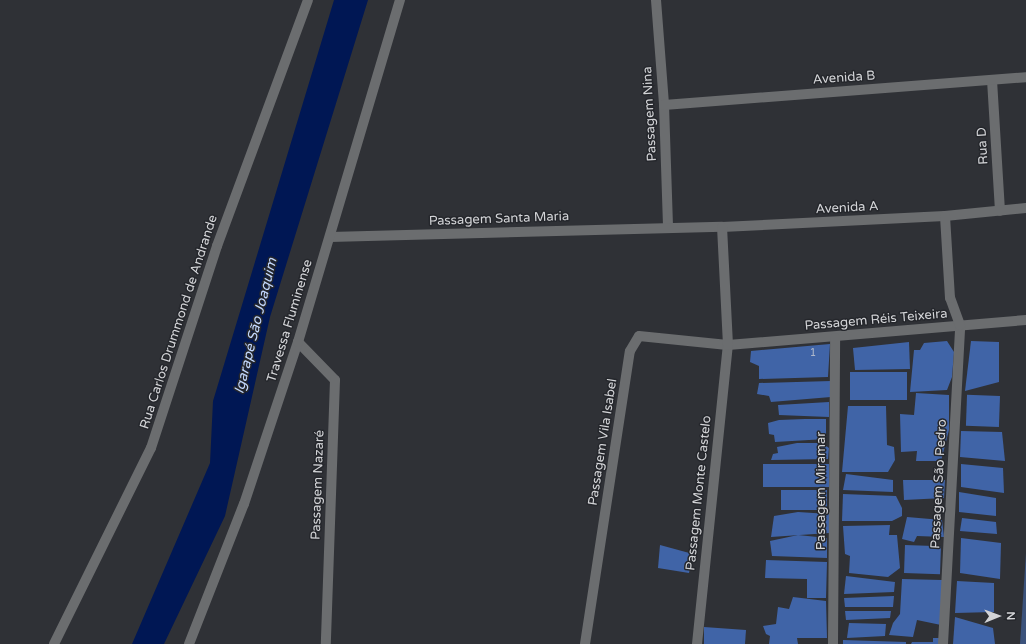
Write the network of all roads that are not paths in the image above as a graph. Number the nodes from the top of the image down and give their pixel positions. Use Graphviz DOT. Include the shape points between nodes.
graph roads {
  1 [pos="308,0"];
  2 [pos="400,0"];
  3 [pos="656,0"];
  4 [pos="1026,77"];
  5 [pos="992,80"];
  6 [pos="664,105"];
  7 [pos="1026,208"];
  8 [pos="1000,211"];
  9 [pos="945,216"];
  10 [pos="668,226"];
  11 [pos="722,226"];
  12 [pos="330,237"];
  13 [pos="1026,320"];
  14 [pos="960,325"];
  15 [pos="835,338"];
  16 [pos="298,342"];
  17 [pos="728,345"];
  18 [pos="54,644"];
  19 [pos="188,644"];
  20 [pos="326,644"];
  21 [pos="585,644"];
  22 [pos="697,644"];
  23 [pos="833,644"];
  24 [pos="943,644"];
  1 -- 18 [label="street, Rua Carlos Drummond de Andrande" via="217,246 151,448"];
  2 -- 12 [label="street, Travessa Fluminense"];
  3 -- 6 [label="street, Passagem Nina"];
  4 -- 5 [label="street, Avenida B"];
  5 -- 6 [label="street, Avenida B"];
  5 -- 8 [label="street, Rua D"];
  6 -- 10 [label="street, Passagem Nina"];
  7 -- 8 [label="street, Avenida A"];
  8 -- 9 [label="street, Avenida A"];
  9 -- 11 [label="street, Avenida A"];
  9 -- 14 [label="street" via="950,298"];
  10 -- 11 [label="street, Avenida A"];
  10 -- 12 [label="street, Passagem Santa Maria"];
  11 -- 17 [label="street, Passagem Monte Castelo"];
  12 -- 16 [label="street, Travessa Fluminense"];
  13 -- 14 [label="street, Passagem Réis Teixeira"];
  14 -- 15 [label="street, Passagem Réis Teixeira"];
  14 -- 24 [label="street, Passagem São Pedro"];
  15 -- 17 [label="street, Passagem Réis Teixeira"];
  15 -- 23 [label="street, Passagem Miramar"];
  16 -- 19 [label="street, Travessa Fluminense" via="244,504"];
  16 -- 20 [label="street, Passagem Nazaré" via="335,380"];
  17 -- 21 [label="street, Passagem Vila Isabel" via="639,336 635,340 630,352"];
  17 -- 22 [label="street, Passagem Monte Castelo"];
}
